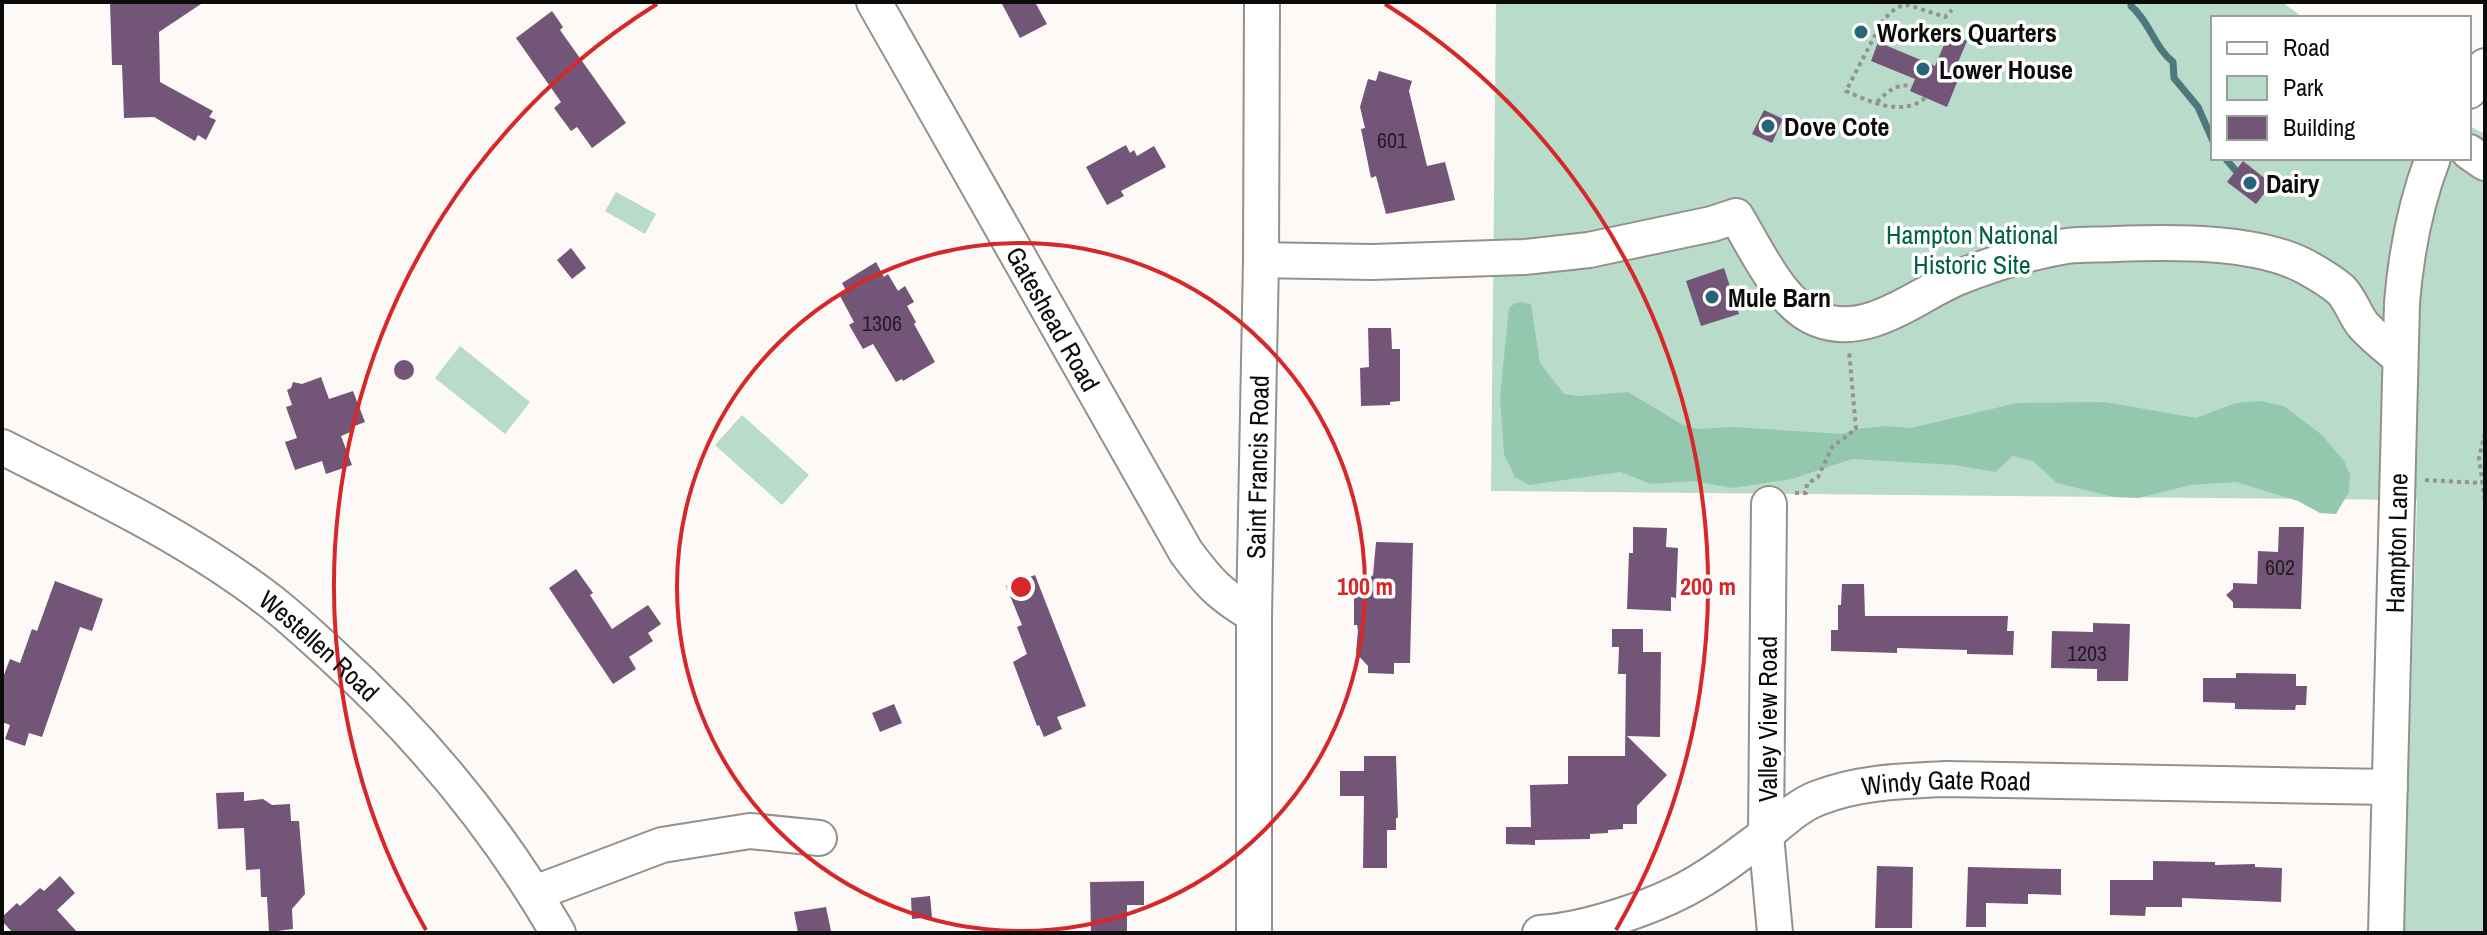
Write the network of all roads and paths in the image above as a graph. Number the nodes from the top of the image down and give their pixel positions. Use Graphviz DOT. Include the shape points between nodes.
graph roads {
  1 [pos="874,2"];
  2 [pos="1262,2"];
  3 [pos="1925,2"];
  4 [pos="1906,4"];
  5 [pos="1922,9"];
  6 [pos="1952,10"];
  7 [pos="2485,66"];
  8 [pos="1912,85"];
  9 [pos="2471,88"];
  10 [pos="1925,98"];
  11 [pos="1877,102"];
  12 [pos="2432,160"];
  13 [pos="1261,260"];
  14 [pos="1847,325"];
  15 [pos="2400,358"];
  16 [pos="2485,433"];
  17 [pos="2,447"];
  18 [pos="2424,480"];
  19 [pos="2482,483"];
  20 [pos="2485,499"];
  21 [pos="1769,504"];
  22 [pos="1254,615"];
  23 [pos="2390,787"];
  24 [pos="1766,835"];
  25 [pos="819,838"];
  26 [pos="535,893"];
  27 [pos="558,933"];
  28 [pos="1254,933"];
  29 [pos="1540,933"];
  30 [pos="1775,933"];
  31 [pos="2386,933"];
  1 -- 22 [label="street, Gateshead Road" via="1186,552 1225,598"];
  2 -- 13 [label="street, Saint Francis Road"];
  3 -- 5 [label="path"];
  4 -- 5 [label="path"];
  4 -- 11 [label="path" via="1883,20 1846,91"];
  5 -- 6 [label="path" via="1945,17"];
  7 -- 9 [label="street"];
  8 -- 11 [label="path" via="1888,90"];
  10 -- 11 [label="path" via="1907,107"];
  12 -- 15 [label="street, Hampton Lane" via="2410,240"];
  13 -- 14 [label="street" via="1524,257 1589,250 1736,216 1783,293 1800,310"];
  13 -- 22 [label="street, Saint Francis Road"];
  14 -- 15 [label="street" via="1888,314 1956,279 2015,257 2069,246 2167,242 2230,247 2304,266 2342,291 2362,324"];
  14 -- 21 [label="path" via="1856,429 1832,447 1806,493 1768,493"];
  15 -- 23 [label="street, Hampton Lane"];
  16 -- 19 [label="path" via="2479,458"];
  17 -- 26 [label="street, Westellen Road" via="150,524 270,601 422,744 471,801"];
  18 -- 19 [label="path"];
  19 -- 20 [label="path"];
  21 -- 24 [label="street, Valley View Road"];
  22 -- 28 [label="street, Saint Francis Road"];
  23 -- 24 [label="street, Windy Gate Road" via="1894,781 1816,799"];
  23 -- 31 [label="street, Hampton Lane"];
  24 -- 29 [label="street, Windy Gate Road" via="1702,880 1654,903 1602,921"];
  24 -- 30 [label="street, Valley View Road"];
  25 -- 26 [label="street" via="750,831 662,845"];
  26 -- 27 [label="street, Westellen Road"];
}
